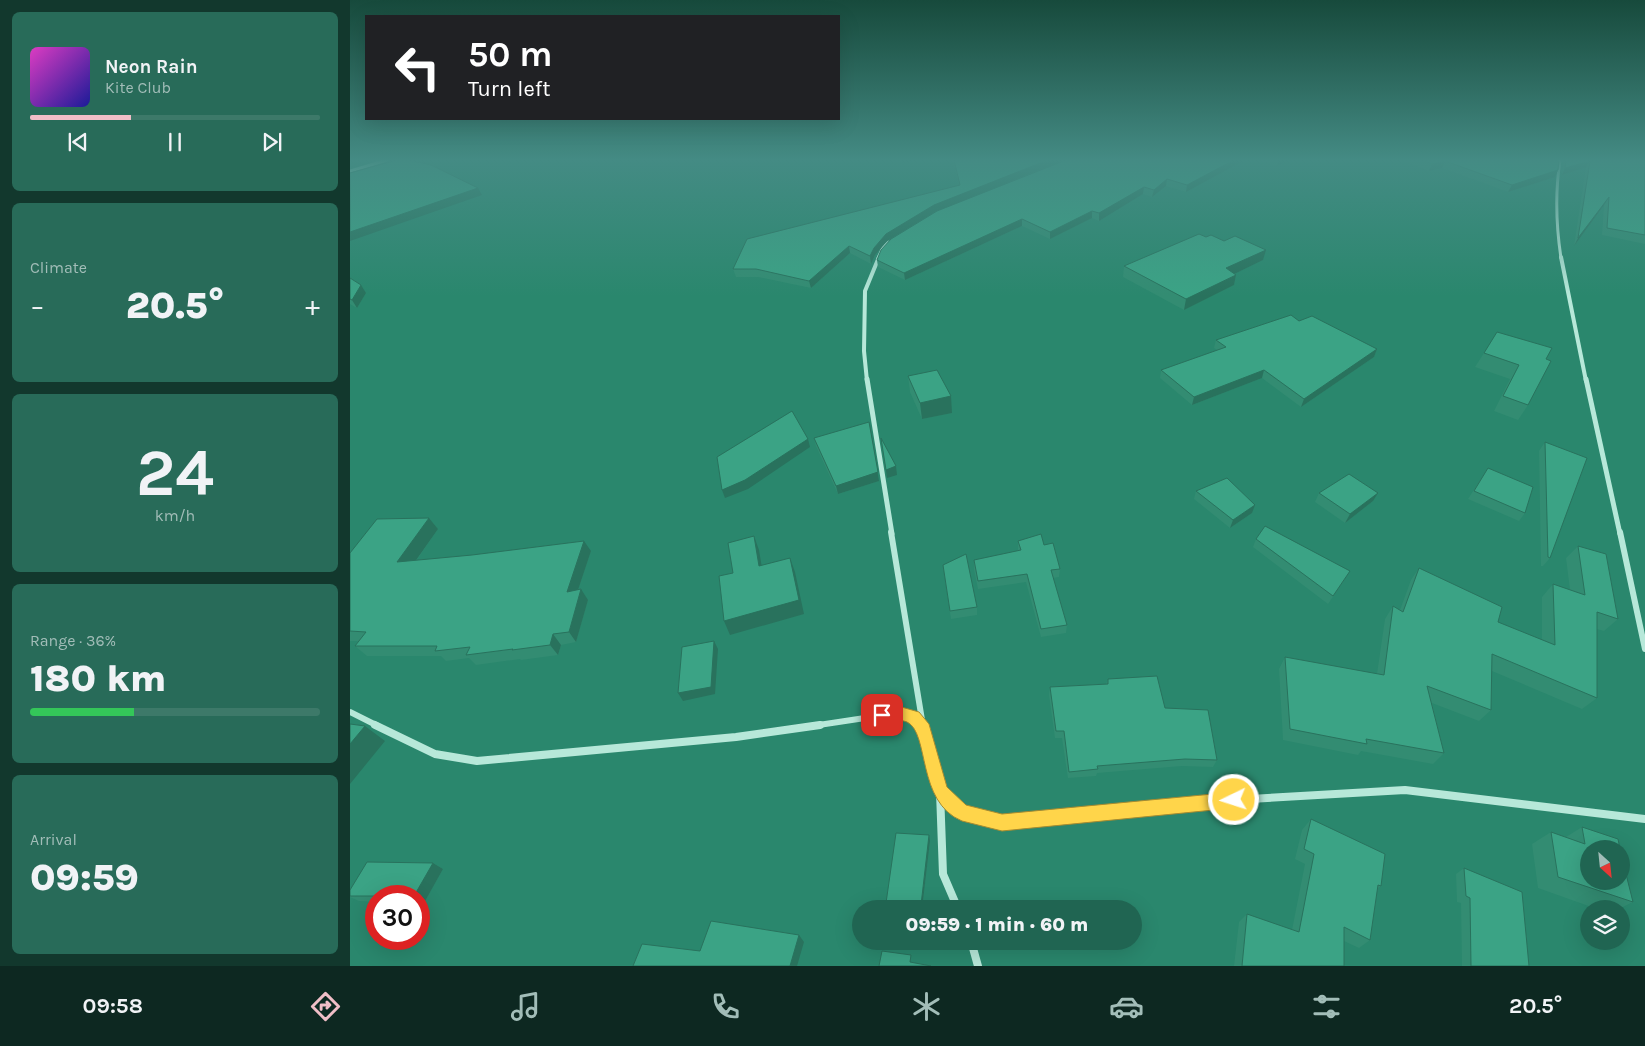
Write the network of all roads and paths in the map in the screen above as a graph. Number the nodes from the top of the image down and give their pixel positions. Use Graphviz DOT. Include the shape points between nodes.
graph roads {
  1 [pos="1556,205"];
  2 [pos="897,236"];
  3 [pos="1645,648"];
  4 [pos="350,712"];
  5 [pos="923,730"];
  6 [pos="940,792"];
  7 [pos="1645,819"];
  8 [pos="954,900"];
  9 [pos="974,950"];
  10 [pos="978,966"];
  1 -- 3 [label="street" via="1556,229 1577,336"];
  2 -- 5 [label="street" via="883,247 865,291 864,351 866,382"];
  4 -- 5 [label="street" via="435,754 477,761 736,737 898,713 914,717"];
  5 -- 6 [label="street"];
  6 -- 7 [label="street" via="962,812 1002,822 1216,801 1405,790"];
  6 -- 8 [label="street" via="943,874"];
  9 -- 10 [label="street"];
}
